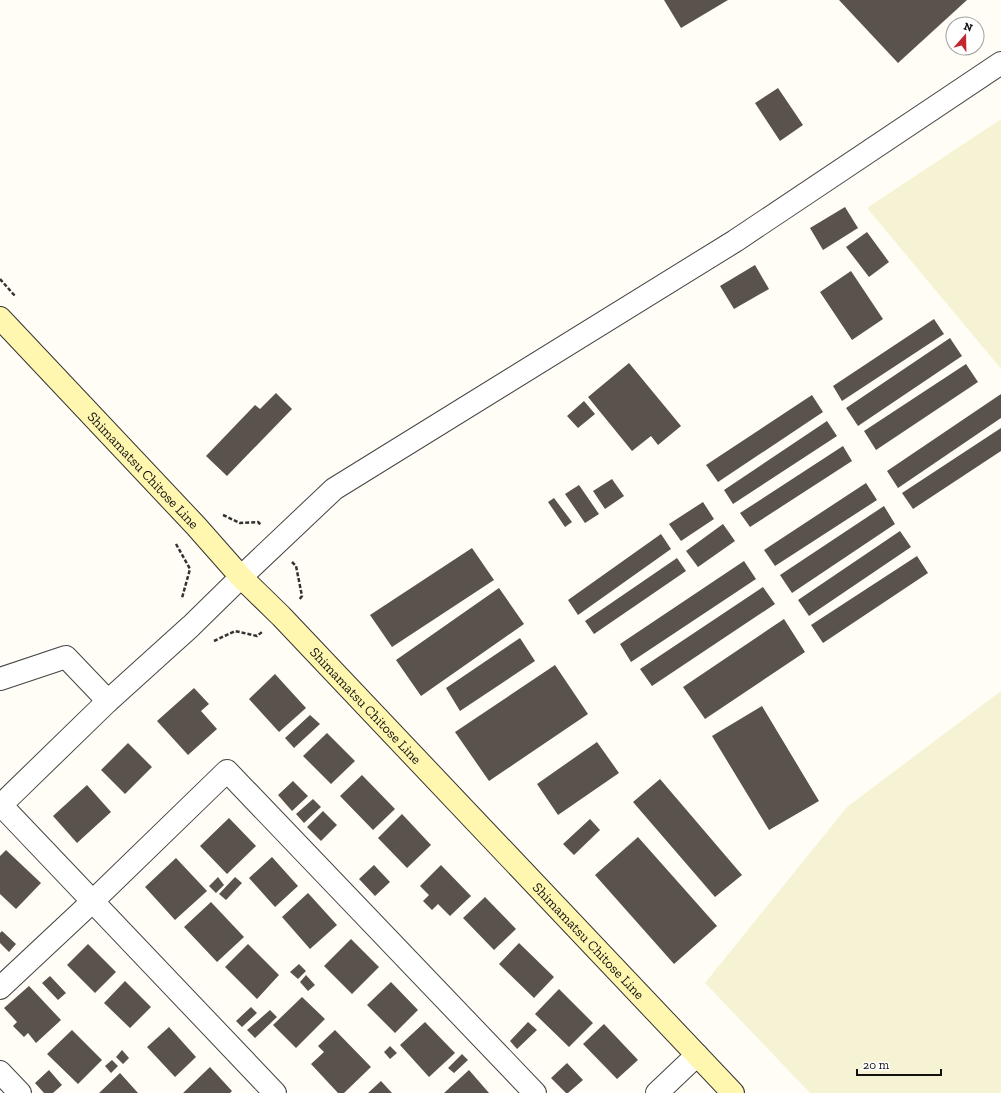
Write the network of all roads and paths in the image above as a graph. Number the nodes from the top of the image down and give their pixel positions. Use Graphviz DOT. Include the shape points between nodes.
graph roads {
  1 [pos="1001,62"];
  2 [pos="0,318"];
  3 [pos="196,526"];
  4 [pos="241,577"];
  5 [pos="191,626"];
  6 [pos="0,679"];
  7 [pos="108,701"];
  8 [pos="0,806"];
  9 [pos="93,901"];
  10 [pos="0,988"];
  11 [pos="697,1055"];
  12 [pos="0,1072"];
  13 [pos="20,1093"];
  14 [pos="275,1093"];
  15 [pos="535,1093"];
  16 [pos="658,1093"];
  17 [pos="733,1093"];
  1 -- 4 [label="street" via="735,242 334,489"];
  2 -- 3 [label="main road, Shimamatsu Chitose Line"];
  3 -- 4 [label="main road, Shimamatsu Chitose Line"];
  3 -- 5 [label="path" via="176,544 190,569 178,610"];
  4 -- 5 [label="street"];
  4 -- 11 [label="main road, Shimamatsu Chitose Line" via="281,616"];
  5 -- 7 [label="street"];
  6 -- 7 [label="street" via="66,657"];
  7 -- 8 [label="street"];
  8 -- 9 [label="street"];
  9 -- 10 [label="street"];
  9 -- 14 [label="street"];
  9 -- 15 [label="street" via="227,771"];
  11 -- 16 [label="street"];
  11 -- 17 [label="main road, Shimamatsu Chitose Line"];
  12 -- 13 [label="street"];
}
